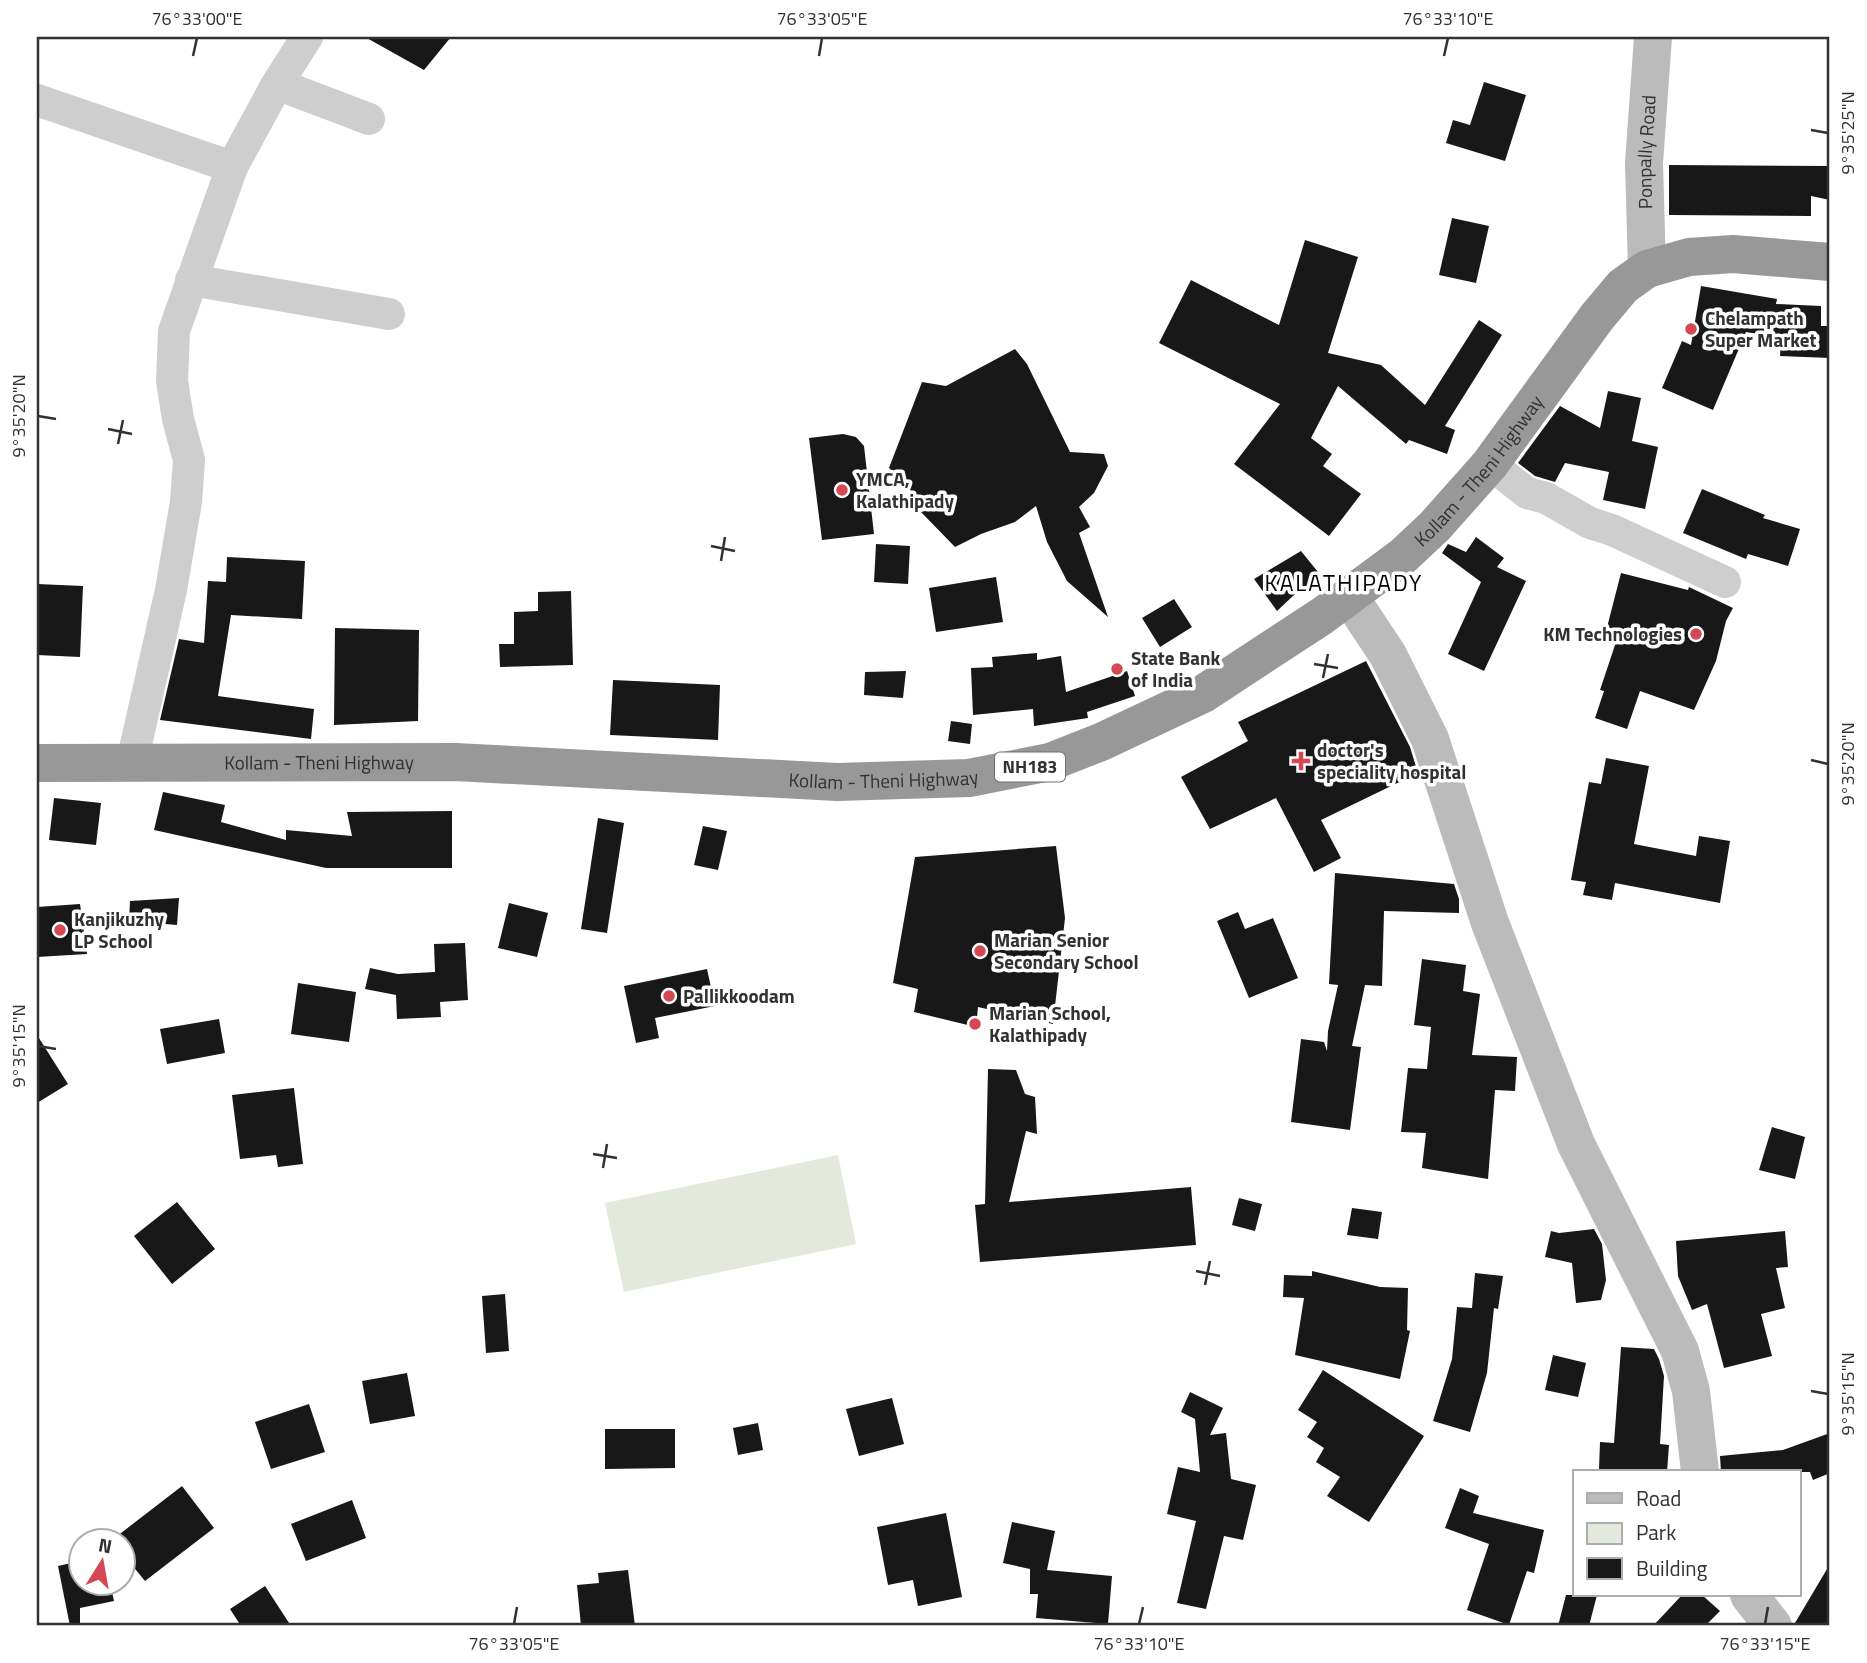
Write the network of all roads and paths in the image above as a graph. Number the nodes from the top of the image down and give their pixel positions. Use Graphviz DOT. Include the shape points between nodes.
graph roads {
  1 [pos="307,37"];
  2 [pos="1653,37"];
  3 [pos="277,84"];
  4 [pos="37,100"];
  5 [pos="369,119"];
  6 [pos="232,167"];
  7 [pos="1830,262"];
  8 [pos="1647,269"];
  9 [pos="191,280"];
  10 [pos="389,314"];
  11 [pos="1490,464"];
  12 [pos="1724,582"];
  13 [pos="1349,596"];
  14 [pos="132,762"];
  15 [pos="37,763"];
  16 [pos="1700,1470"];
  17 [pos="1750,1596"];
  18 [pos="1773,1626"];
  1 -- 3 [label="street"];
  2 -- 8 [label="main road, Ponpally Road" via="1644,163"];
  3 -- 5 [label="street"];
  3 -- 6 [label="street"];
  4 -- 6 [label="street"];
  6 -- 9 [label="street"];
  7 -- 8 [label="highway, Kollam - Theni Highway / NH183" via="1732,254 1689,257"];
  8 -- 11 [label="highway, Kollam - Theni Highway / NH183" via="1623,286 1597,317"];
  9 -- 10 [label="street"];
  9 -- 14 [label="street" via="174,331 173,356 178,419 189,460 186,502"];
  11 -- 12 [label="street" via="1527,493"];
  11 -- 13 [label="highway, Kollam - Theni Highway / NH183" via="1427,533"];
  13 -- 14 [label="highway, Kollam - Theni Highway / NH183" via="1263,657 1155,718 1049,762 968,778 837,782 456,762"];
  13 -- 16 [label="main road" via="1394,666 1430,739 1490,923 1576,1144 1680,1352 1691,1391"];
  14 -- 15 [label="highway, Kollam - Theni Highway / NH183"];
  17 -- 18 [label="main road"];
}
